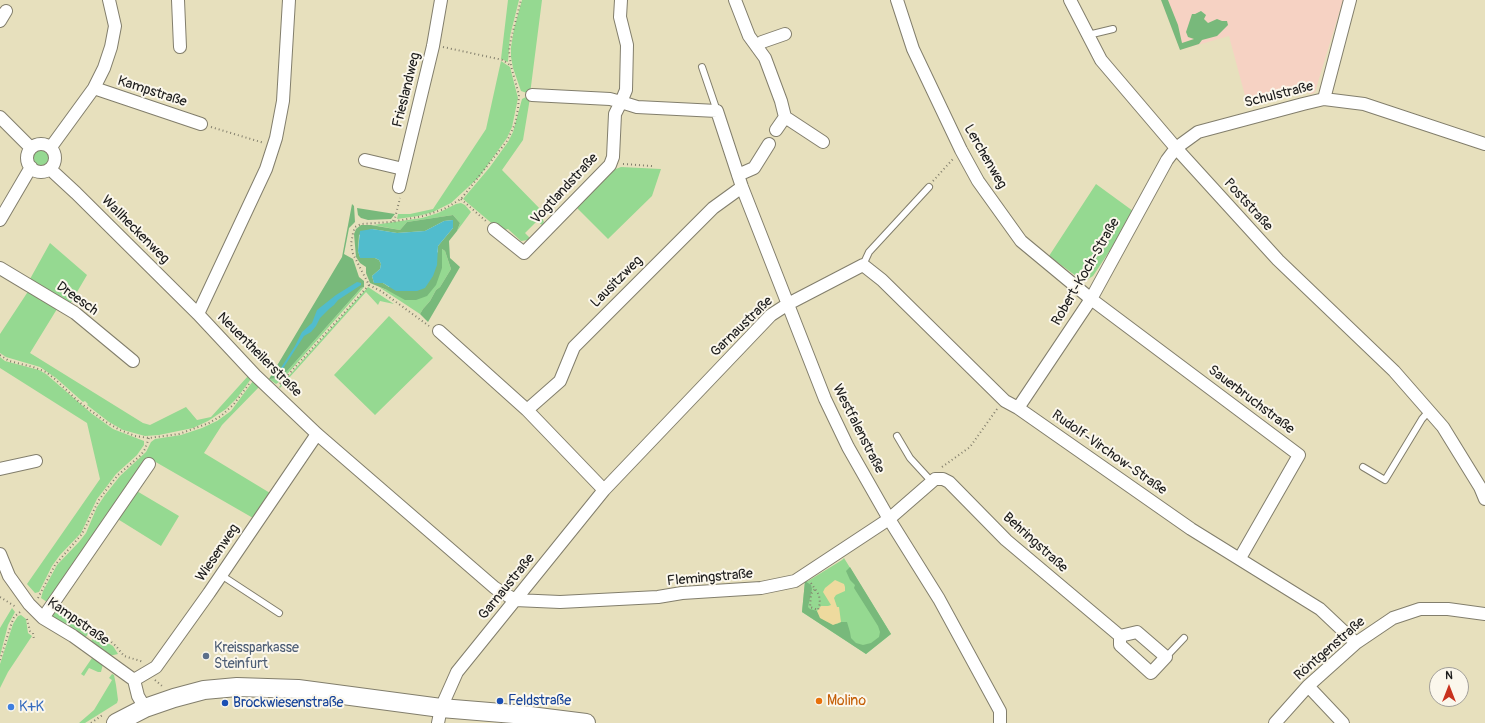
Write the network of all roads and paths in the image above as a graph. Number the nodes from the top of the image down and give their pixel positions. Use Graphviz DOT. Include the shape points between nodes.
graph roads {
  1 [pos="109,0"];
  2 [pos="178,0"];
  3 [pos="288,0"];
  4 [pos="441,0"];
  5 [pos="521,0"];
  6 [pos="621,0"];
  7 [pos="735,0"];
  8 [pos="897,0"];
  9 [pos="1070,0"];
  10 [pos="1350,0"];
  11 [pos="1113,29"];
  12 [pos="785,34"];
  13 [pos="1088,35"];
  14 [pos="433,46"];
  15 [pos="180,47"];
  16 [pos="757,47"];
  17 [pos="511,66"];
  18 [pos="702,67"];
  19 [pos="94,88"];
  20 [pos="532,95"];
  21 [pos="1324,99"];
  22 [pos="621,102"];
  23 [pos="717,111"];
  24 [pos="0,117"];
  25 [pos="785,117"];
  26 [pos="201,124"];
  27 [pos="776,130"];
  28 [pos="276,138"];
  29 [pos="823,142"];
  30 [pos="769,144"];
  31 [pos="1485,144"];
  32 [pos="51,147"];
  33 [pos="31,148"];
  34 [pos="1176,148"];
  35 [pos="961,150"];
  36 [pos="365,160"];
  37 [pos="611,163"];
  38 [pos="652,166"];
  39 [pos="31,167"];
  40 [pos="50,169"];
  41 [pos="403,169"];
  42 [pos="738,175"];
  43 [pos="399,187"];
  44 [pos="742,187"];
  45 [pos="929,187"];
  46 [pos="460,199"];
  47 [pos="0,220"];
  48 [pos="392,222"];
  49 [pos="494,229"];
  50 [pos="863,265"];
  51 [pos="0,268"];
  52 [pos="369,284"];
  53 [pos="1091,299"];
  54 [pos="788,304"];
  55 [pos="198,314"];
  56 [pos="439,331"];
  57 [pos="0,355"];
  58 [pos="133,361"];
  59 [pos="255,375"];
  60 [pos="273,391"];
  61 [pos="1006,402"];
  62 [pos="1018,408"];
  63 [pos="527,410"];
  64 [pos="1429,411"];
  65 [pos="317,434"];
  66 [pos="897,436"];
  67 [pos="149,438"];
  68 [pos="36,461"];
  69 [pos="149,464"];
  70 [pos="1362,467"];
  71 [pos="0,469"];
  72 [pos="933,481"];
  73 [pos="1482,482"];
  74 [pos="604,490"];
  75 [pos="1485,499"];
  76 [pos="889,519"];
  77 [pos="0,554"];
  78 [pos="1240,558"];
  79 [pos="805,574"];
  80 [pos="221,575"];
  81 [pos="5,578"];
  82 [pos="814,589"];
  83 [pos="0,598"];
  84 [pos="515,600"];
  85 [pos="29,604"];
  86 [pos="51,605"];
  87 [pos="279,613"];
  88 [pos="1485,614"];
  89 [pos="43,618"];
  90 [pos="1120,636"];
  91 [pos="1184,638"];
  92 [pos="34,640"];
  93 [pos="1356,643"];
  94 [pos="1166,657"];
  95 [pos="0,660"];
  96 [pos="151,670"];
  97 [pos="134,680"];
  98 [pos="1308,686"];
  99 [pos="168,700"];
  100 [pos="145,708"];
  101 [pos="440,715"];
  102 [pos="116,723"];
  103 [pos="578,723"];
  104 [pos="1000,723"];
  105 [pos="1275,723"];
  106 [pos="1343,723"];
  1 -- 19 [label="street, Kampstraße" via="115,26 104,68"];
  2 -- 15 [label="street"];
  3 -- 28 [label="street, Neuentheilerstraße" via="283,101"];
  4 -- 14 [label="street, Frieslandweg"];
  5 -- 17 [label="path" via="509,51"];
  6 -- 22 [label="street, Vogtlandstraße" via="620,17 627,45 626,90"];
  7 -- 16 [label="street" via="749,36"];
  8 -- 35 [label="street, Lerchenweg" via="913,50"];
  9 -- 13 [label="street, Poststraße"];
  10 -- 21 [label="street"];
  11 -- 13 [label="lane"];
  12 -- 16 [label="street" via="762,42"];
  13 -- 34 [label="street, Poststraße" via="1101,60"];
  14 -- 17 [label="path" via="503,60"];
  14 -- 41 [label="street, Frieslandweg"];
  16 -- 25 [label="street" via="765,58"];
  17 -- 46 [label="path" via="519,95 515,124 507,141"];
  18 -- 23 [label="lane"];
  19 -- 26 [label="street, Kampstraße"];
  19 -- 32 [label="street, Kampstraße"];
  20 -- 22 [label="street" via="610,99"];
  21 -- 31 [label="street, Schulstraße" via="1364,104"];
  21 -- 34 [label="street, Schulstraße" via="1198,132"];
  22 -- 23 [label="street" via="637,107"];
  22 -- 37 [label="street, Vogtlandstraße" via="615,114"];
  23 -- 42 [label="street"];
  24 -- 33 [label="street"];
  25 -- 27 [label="street"];
  25 -- 29 [label="street"];
  26 -- 28 [label="path" via="263,143"];
  28 -- 55 [label="street, Neuentheilerstraße" via="266,169"];
  30 -- 42 [label="street" via="754,168"];
  32 -- 33 [label="street" via="43,143"];
  32 -- 40 [label="street" via="56,158"];
  33 -- 39 [label="street" via="27,160"];
  34 -- 53 [label="street, Robert-Koch-Straße"];
  34 -- 64 [label="street, Poststraße" via="1278,260 1394,371"];
  35 -- 45 [label="path"];
  35 -- 53 [label="street, Lerchenweg" via="978,181 1021,241"];
  36 -- 41 [label="street"];
  37 -- 38 [label="path"];
  37 -- 49 [label="street, Vogtlandstraße" via="524,253"];
  39 -- 40 [label="street" via="42,172"];
  39 -- 47 [label="street"];
  40 -- 55 [label="street, Wallheckenweg"];
  41 -- 43 [label="street, Frieslandweg"];
  42 -- 44 [label="street, Westfalenstraße"];
  43 -- 48 [label="path" via="401,190 397,211"];
  44 -- 54 [label="street, Westfalenstraße"];
  44 -- 63 [label="street, Lausitzweg" via="713,208 574,346 560,381"];
  45 -- 50 [label="lane" via="869,252"];
  46 -- 48 [label="path" via="434,213"];
  46 -- 49 [label="path"];
  48 -- 52 [label="path" via="361,224 353,233 353,254"];
  50 -- 54 [label="street, Garnaustraße"];
  50 -- 61 [label="street, Rudolf-Virchow-Straße" via="882,280"];
  51 -- 58 [label="street, Dreesch" via="75,313"];
  52 -- 56 [label="path" via="424,324"];
  52 -- 60 [label="path"];
  53 -- 62 [label="street, Robert-Koch-Straße"];
  53 -- 78 [label="street, Sauerbruchstraße" via="1299,455"];
  54 -- 74 [label="street, Garnaustraße" via="771,315"];
  54 -- 76 [label="street, Westfalenstraße" via="825,399 848,447"];
  55 -- 59 [label="street, Neuentheilerstraße"];
  56 -- 63 [label="street"];
  57 -- 67 [label="path" via="8,361 33,366 46,372 106,422 135,436"];
  59 -- 60 [label="street, Neuentheilerstraße"];
  59 -- 67 [label="path" via="234,404 221,416 179,434"];
  60 -- 65 [label="street, Neuentheilerstraße"];
  61 -- 62 [label="street, Rudolf-Virchow-Straße"];
  61 -- 72 [label="path" via="997,408 970,447 937,470"];
  62 -- 78 [label="street, Rudolf-Virchow-Straße" via="1192,529"];
  63 -- 74 [label="street"];
  64 -- 70 [label="lane" via="1385,480"];
  64 -- 73 [label="street, Poststraße"];
  65 -- 80 [label="street, Wiesenweg"];
  65 -- 84 [label="street, Neuentheilerstraße" via="495,588"];
  66 -- 72 [label="lane, Behringstraße" via="910,458"];
  67 -- 85 [label="path" via="141,455 118,475 105,491 82,534 55,565"];
  68 -- 71 [label="street"];
  69 -- 86 [label="street"];
  72 -- 76 [label="street"];
  72 -- 90 [label="street, Behringstraße" via="943,479 949,482 1006,540"];
  73 -- 75 [label="street, Poststraße"];
  74 -- 84 [label="street, Garnaustraße"];
  76 -- 79 [label="street, Flemingstraße"];
  76 -- 104 [label="street, Westfalenstraße" via="940,598 1000,711"];
  77 -- 81 [label="street, Kampstraße"];
  78 -- 93 [label="street, Rudolf-Virchow-Straße" via="1320,609"];
  79 -- 82 [label="path"];
  79 -- 84 [label="street, Flemingstraße" via="795,581 761,588 560,602"];
  80 -- 87 [label="lane"];
  80 -- 96 [label="street, Wiesenweg" via="156,667"];
  81 -- 85 [label="street, Kampstraße"];
  82 -- 82 [label="path" via="819,595 818,610 810,607"];
  83 -- 85 [label="path"];
  84 -- 101 [label="street, Garnaustraße" via="457,672"];
  85 -- 86 [label="path"];
  85 -- 89 [label="street, Kampstraße"];
  85 -- 92 [label="path" via="27,618"];
  85 -- 95 [label="path" via="14,617"];
  86 -- 89 [label="street"];
  86 -- 96 [label="path" via="108,639 124,656 143,661"];
  88 -- 93 [label="street, Röntgenstraße" via="1448,609 1420,609 1393,618"];
  89 -- 97 [label="street, Kampstraße" via="74,636"];
  90 -- 94 [label="street" via="1137,632"];
  90 -- 94 [label="street, Behringstraße" via="1120,646 1151,673"];
  91 -- 94 [label="lane"];
  93 -- 98 [label="street, Röntgenstraße"];
  96 -- 97 [label="street, Wiesenweg"];
  96 -- 99 [label="path"];
  97 -- 100 [label="street" via="138,696"];
  98 -- 105 [label="street, Röntgenstraße"];
  98 -- 106 [label="street"];
  99 -- 100 [label="main road"];
  99 -- 101 [label="main road" via="224,687 268,687 298,689"];
  100 -- 102 [label="main road"];
  101 -- 103 [label="main road" via="499,712"];
}
